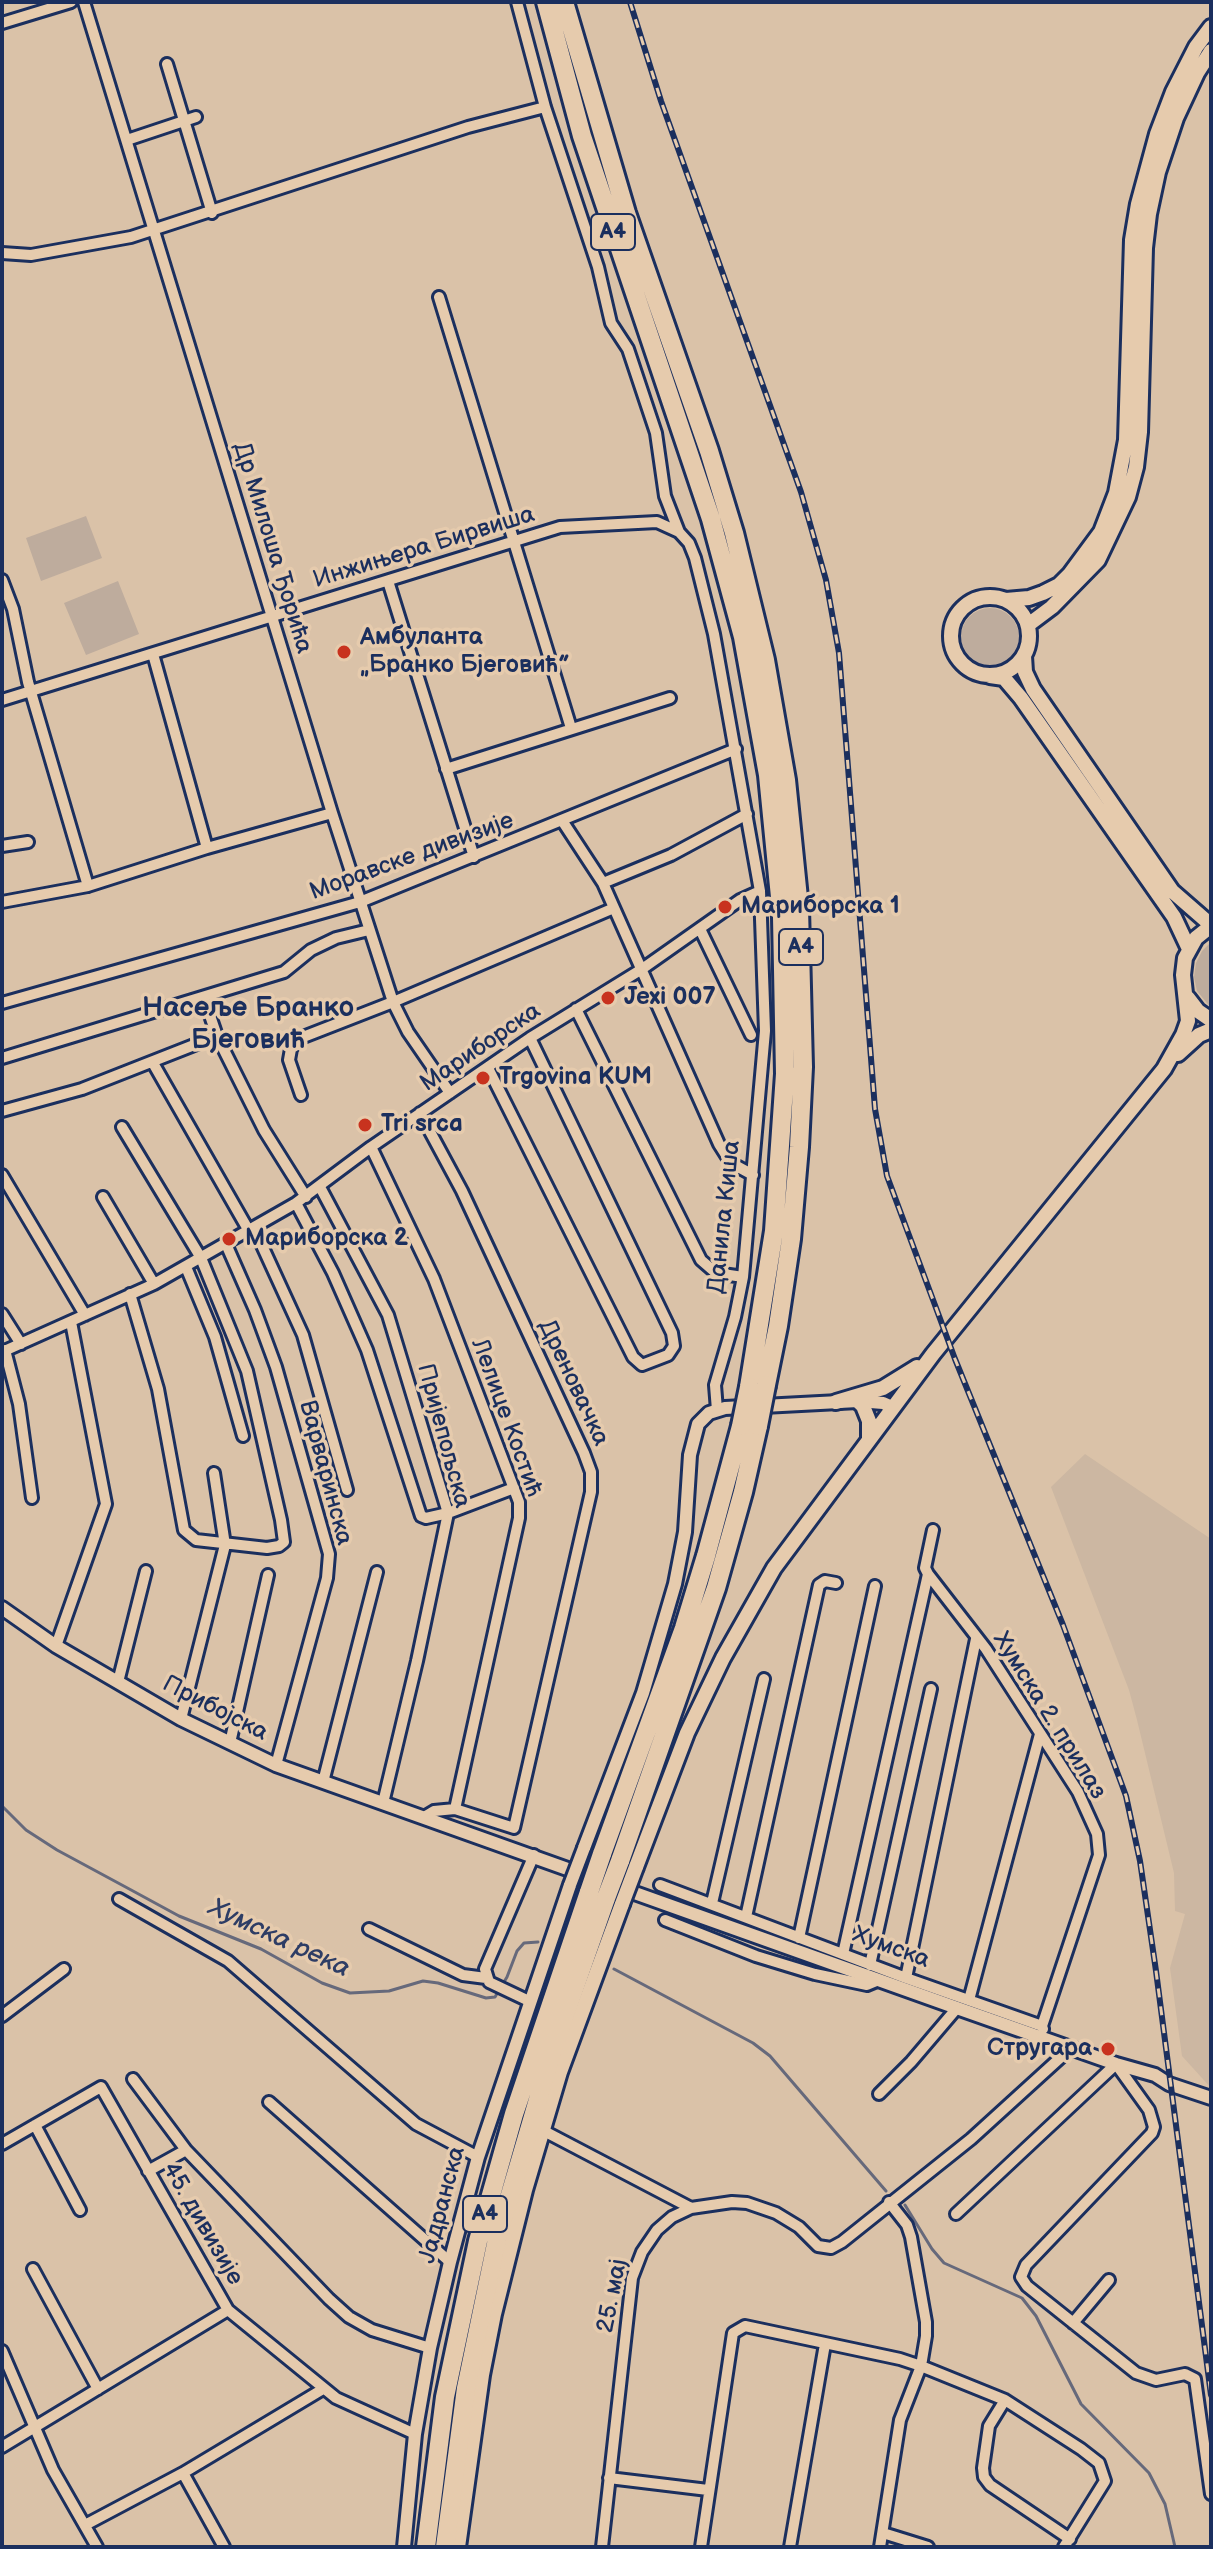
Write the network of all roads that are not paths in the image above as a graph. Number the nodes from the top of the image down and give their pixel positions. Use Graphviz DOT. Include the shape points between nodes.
graph roads {
  1 [pos="71,2"];
  2 [pos="84,2"];
  3 [pos="517,2"];
  4 [pos="546,2"];
  5 [pos="564,2"];
  6 [pos="2,23"];
  7 [pos="1211,27"];
  8 [pos="1211,51"];
  9 [pos="167,64"];
  10 [pos="545,107"];
  11 [pos="196,117"];
  12 [pos="183,121"];
  13 [pos="127,140"];
  14 [pos="212,213"];
  15 [pos="155,230"];
  16 [pos="2,253"];
  17 [pos="439,297"];
  18 [pos="700,454"];
  19 [pos="679,532"];
  20 [pos="513,541"];
  21 [pos="2,580"];
  22 [pos="388,581"];
  23 [pos="1006,600"];
  24 [pos="272,616"];
  25 [pos="1028,625"];
  26 [pos="153,654"];
  27 [pos="1024,656"];
  28 [pos="990,676"];
  29 [pos="31,691"];
  30 [pos="670,698"];
  31 [pos="2,700"];
  32 [pos="571,728"];
  33 [pos="736,749"];
  34 [pos="446,769"];
  35 [pos="332,813"];
  36 [pos="747,814"];
  37 [pos="563,822"];
  38 [pos="28,842"];
  39 [pos="2,846"];
  40 [pos="207,848"];
  41 [pos="474,857"];
  42 [pos="603,883"];
  43 [pos="88,886"];
  44 [pos="760,891"];
  45 [pos="2,902"];
  46 [pos="360,902"];
  47 [pos="614,908"];
  48 [pos="1211,926"];
  49 [pos="700,929"];
  50 [pos="369,930"];
  51 [pos="1189,949"];
  52 [pos="642,969"];
  53 [pos="1186,990"];
  54 [pos="204,998"];
  55 [pos="393,1002"];
  56 [pos="2,1003"];
  57 [pos="576,1009"];
  58 [pos="1211,1020"];
  59 [pos="1211,1030"];
  60 [pos="751,1035"];
  61 [pos="217,1036"];
  62 [pos="530,1038"];
  63 [pos="2,1058"];
  64 [pos="153,1063"];
  65 [pos="488,1068"];
  66 [pos="1164,1069"];
  67 [pos="450,1093"];
  68 [pos="301,1095"];
  69 [pos="2,1111"];
  70 [pos="420,1113"];
  71 [pos="122,1127"];
  72 [pos="371,1147"];
  73 [pos="2,1175"];
  74 [pos="753,1175"];
  75 [pos="320,1187"];
  76 [pos="103,1197"];
  77 [pos="301,1200"];
  78 [pos="252,1230"];
  79 [pos="226,1244"];
  80 [pos="201,1258"];
  81 [pos="186,1267"];
  82 [pos="743,1277"];
  83 [pos="154,1284"];
  84 [pos="130,1294"];
  85 [pos="2,1314"];
  86 [pos="85,1315"];
  87 [pos="71,1322"];
  88 [pos="21,1344"];
  89 [pos="4,1351"];
  90 [pos="933,1354"];
  91 [pos="858,1401"];
  92 [pos="836,1402"];
  93 [pos="892,1407"];
  94 [pos="717,1410"];
  95 [pos="750,1426"];
  96 [pos="243,1436"];
  97 [pos="869,1439"];
  98 [pos="214,1473"];
  99 [pos="514,1488"];
  100 [pos="347,1490"];
  101 [pos="32,1498"];
  102 [pos="448,1513"];
  103 [pos="933,1530"];
  104 [pos="225,1545"];
  105 [pos="146,1571"];
  106 [pos="377,1572"];
  107 [pos="928,1574"];
  108 [pos="268,1575"];
  109 [pos="836,1583"];
  110 [pos="875,1586"];
  111 [pos="2,1608"];
  112 [pos="976,1639"];
  113 [pos="56,1646"];
  114 [pos="764,1679"];
  115 [pos="118,1682"];
  116 [pos="931,1689"];
  117 [pos="181,1719"];
  118 [pos="1040,1734"];
  119 [pos="230,1743"];
  120 [pos="276,1765"];
  121 [pos="323,1782"];
  122 [pos="383,1803"];
  123 [pos="455,1809"];
  124 [pos="424,1817"];
  125 [pos="593,1851"];
  126 [pos="534,1855"];
  127 [pos="628,1864"];
  128 [pos="660,1885"];
  129 [pos="606,1898"];
  130 [pos="119,1899"];
  131 [pos="712,1903"];
  132 [pos="746,1917"];
  133 [pos="665,1920"];
  134 [pos="369,1929"];
  135 [pos="799,1938"];
  136 [pos="843,1954"];
  137 [pos="870,1965"];
  138 [pos="64,1969"];
  139 [pos="906,1978"];
  140 [pos="879,1980"];
  141 [pos="490,1982"];
  142 [pos="969,2000"];
  143 [pos="529,2001"];
  144 [pos="957,2008"];
  145 [pos="2,2016"];
  146 [pos="1042,2026"];
  147 [pos="1049,2040"];
  148 [pos="1071,2048"];
  149 [pos="1116,2064"];
  150 [pos="133,2079"];
  151 [pos="879,2094"];
  152 [pos="1211,2098"];
  153 [pos="269,2102"];
  154 [pos="35,2125"];
  155 [pos="542,2130"];
  156 [pos="2,2144"];
  157 [pos="186,2150"];
  158 [pos="478,2157"];
  159 [pos="148,2171"];
  160 [pos="889,2202"];
  161 [pos="691,2208"];
  162 [pos="80,2210"];
  163 [pos="956,2214"];
  164 [pos="450,2262"];
  165 [pos="33,2269"];
  166 [pos="1109,2280"];
  167 [pos="228,2310"];
  168 [pos="1073,2323"];
  169 [pos="825,2344"];
  170 [pos="430,2348"];
  171 [pos="2,2351"];
  172 [pos="921,2366"];
  173 [pos="98,2389"];
  174 [pos="323,2389"];
  175 [pos="1005,2400"];
  176 [pos="35,2428"];
  177 [pos="415,2434"];
  178 [pos="2,2447"];
  179 [pos="183,2473"];
  180 [pos="609,2478"];
  181 [pos="708,2490"];
  182 [pos="1211,2494"];
  183 [pos="85,2525"];
  184 [pos="883,2533"];
  185 [pos="1067,2543"];
  186 [pos="97,2547"];
  187 [pos="224,2547"];
  188 [pos="404,2547"];
  189 [pos="426,2547"];
  190 [pos="445,2547"];
  191 [pos="458,2547"];
  192 [pos="602,2547"];
  193 [pos="701,2547"];
  194 [pos="790,2547"];
  195 [pos="880,2547"];
  196 [pos="928,2547"];
  1 -- 6 [label="street"];
  2 -- 13 [label="street, Др Милоша Ђорића"];
  3 -- 10 [label="street, Данила Киша"];
  4 -- 18 [label="highway, A4" via="585,147"];
  5 -- 18 [label="highway, A4"];
  7 -- 23 [label="main road" via="1173,92 1138,204 1132,240 1126,440 1116,493 1101,532 1059,585 1029,598"];
  8 -- 25 [label="main road" via="1176,118 1149,214 1140,432 1128,497 1098,560"];
  9 -- 12 [label="street"];
  10 -- 14 [label="street" via="468,127"];
  10 -- 19 [label="street, Данила Киша" via="611,323 628,349 656,433 665,496"];
  11 -- 12 [label="street"];
  12 -- 13 [label="street"];
  12 -- 14 [label="street"];
  13 -- 15 [label="street, Др Милоша Ђорића"];
  14 -- 15 [label="street"];
  15 -- 16 [label="street" via="31,255"];
  15 -- 24 [label="street, Др Милоша Ђорића"];
  17 -- 20 [label="street"];
  18 -- 95 [label="highway, A4, bridge" via="720,517 763,744 784,949 779,1178"];
  19 -- 20 [label="street, Инжињера Бирвиша" via="657,522 560,527"];
  19 -- 33 [label="street, Данила Киша" via="695,558"];
  20 -- 22 [label="street, Инжињера Бирвиша"];
  20 -- 32 [label="street"];
  21 -- 29 [label="street"];
  22 -- 24 [label="street, Инжињера Бирвиша"];
  22 -- 34 [label="street"];
  23 -- 25 [label="main road"];
  23 -- 28 [label="main road" via="972,601 952,628 952,646 960,661"];
  24 -- 26 [label="street, Инжињера Бирвиша"];
  24 -- 35 [label="street, Др Милоша Ђорића"];
  25 -- 27 [label="main road"];
  26 -- 29 [label="street, Инжињера Бирвиша"];
  26 -- 40 [label="street"];
  27 -- 28 [label="main road" via="1010,670"];
  27 -- 48 [label="main road" via="1033,689 1172,891"];
  28 -- 51 [label="main road" via="1004,678 1021,698 1174,917"];
  29 -- 31 [label="street, Инжињера Бирвиша"];
  29 -- 43 [label="street"];
  30 -- 32 [label="street"];
  32 -- 34 [label="street"];
  33 -- 36 [label="street, Данила Киша"];
  33 -- 37 [label="street, Моравске дивизије"];
  34 -- 41 [label="street"];
  35 -- 40 [label="street"];
  35 -- 46 [label="street, Др Милоша Ђорића"];
  36 -- 42 [label="street" via="671,855"];
  36 -- 44 [label="street, Данила Киша"];
  37 -- 41 [label="street, Моравске дивизије"];
  37 -- 42 [label="street"];
  38 -- 39 [label="street"];
  40 -- 43 [label="street"];
  41 -- 46 [label="street, Моравске дивизије"];
  42 -- 47 [label="street"];
  43 -- 45 [label="street"];
  44 -- 49 [label="street, Мариборска"];
  44 -- 74 [label="street, Данила Киша" via="765,1031"];
  46 -- 50 [label="street, Др Милоша Ђорића"];
  46 -- 56 [label="street, Моравске дивизије"];
  47 -- 52 [label="street"];
  47 -- 55 [label="street"];
  48 -- 51 [label="main road"];
  49 -- 52 [label="street, Мариборска"];
  49 -- 60 [label="street"];
  50 -- 54 [label="street" via="311,950 284,972"];
  50 -- 55 [label="street, Др Милоша Ђорића"];
  51 -- 53 [label="main road" via="1183,968"];
  52 -- 57 [label="street, Мариборска"];
  52 -- 74 [label="street" via="719,1144 731,1163"];
  53 -- 58 [label="main road" via="1198,1011"];
  53 -- 66 [label="main road" via="1185,1030"];
  54 -- 61 [label="street"];
  54 -- 63 [label="street"];
  55 -- 67 [label="street, Др Милоша Ђорића"];
  55 -- 68 [label="street" via="294,1043 290,1065"];
  57 -- 62 [label="street, Мариборска"];
  57 -- 82 [label="street" via="701,1260 716,1273"];
  59 -- 66 [label="main road"];
  61 -- 64 [label="street"];
  61 -- 77 [label="street"];
  62 -- 65 [label="street, Мариборска"];
  62 -- 65 [label="street" via="674,1337 671,1350 661,1358 642,1365 633,1357"];
  64 -- 69 [label="street"];
  64 -- 78 [label="street"];
  65 -- 67 [label="street, Мариборска"];
  66 -- 90 [label="main road"];
  67 -- 70 [label="street, Мариборска"];
  70 -- 72 [label="street, Мариборска"];
  70 -- 123 [label="street, Дреновачка" via="591,1472 591,1492 514,1828"];
  71 -- 80 [label="street"];
  72 -- 75 [label="street, Мариборска"];
  72 -- 99 [label="street, Лелице Костић" via="434,1279"];
  73 -- 86 [label="street"];
  74 -- 82 [label="street, Данила Киша"];
  75 -- 77 [label="street, Мариборска"];
  75 -- 102 [label="street, Пријепољска" via="388,1315"];
  76 -- 83 [label="street"];
  77 -- 78 [label="street, Мариборска"];
  77 -- 102 [label="street" via="367,1350 417,1510 426,1518"];
  78 -- 79 [label="street, Мариборска"];
  78 -- 100 [label="street" via="303,1335"];
  79 -- 80 [label="street, Мариборска"];
  79 -- 120 [label="street, Варваринска" via="276,1367 329,1554"];
  80 -- 81 [label="street, Мариборска"];
  80 -- 104 [label="street" via="247,1371 284,1542 274,1547"];
  81 -- 83 [label="street, Мариборска"];
  81 -- 96 [label="street" via="215,1337"];
  82 -- 94 [label="street, Данила Киша" via="715,1385"];
  83 -- 84 [label="street, Мариборска"];
  84 -- 86 [label="street, Мариборска"];
  84 -- 104 [label="street" via="158,1389 184,1530 196,1540"];
  85 -- 88 [label="street"];
  86 -- 87 [label="street, Мариборска"];
  87 -- 88 [label="street, Мариборска"];
  87 -- 113 [label="street" via="106,1504"];
  88 -- 89 [label="street, Мариборска"];
  89 -- 101 [label="street" via="19,1404"];
  90 -- 92 [label="main road" via="883,1388"];
  90 -- 93 [label="main road"];
  91 -- 92 [label="street"];
  91 -- 93 [label="street"];
  91 -- 97 [label="main road" via="869,1421"];
  92 -- 94 [label="street"];
  93 -- 97 [label="main road"];
  94 -- 125 [label="street" via="703,1418 693,1435 675,1584"];
  95 -- 125 [label="highway, A4" via="635,1769"];
  95 -- 127 [label="highway, A4" via="743,1492"];
  97 -- 127 [label="main road" via="746,1615"];
  98 -- 104 [label="street"];
  99 -- 102 [label="street"];
  99 -- 123 [label="street, Лелице Костић" via="519,1518"];
  102 -- 122 [label="street, Пријепољска"];
  103 -- 107 [label="street"];
  104 -- 117 [label="street"];
  105 -- 115 [label="street"];
  106 -- 121 [label="street"];
  107 -- 112 [label="street, Хумска 2. прилаз"];
  107 -- 136 [label="street"];
  108 -- 119 [label="street"];
  109 -- 132 [label="street" via="819,1585"];
  110 -- 135 [label="street"];
  111 -- 113 [label="street, Прибојска"];
  112 -- 118 [label="street, Хумска 2. прилаз"];
  112 -- 139 [label="street"];
  113 -- 115 [label="street, Прибојска"];
  114 -- 131 [label="street"];
  115 -- 117 [label="street, Прибојска"];
  116 -- 137 [label="street"];
  117 -- 119 [label="street, Прибојска"];
  118 -- 142 [label="street"];
  118 -- 146 [label="street, Хумска 2. прилаз" via="1078,1792 1097,1834 1099,1855"];
  119 -- 120 [label="street, Прибојска"];
  120 -- 121 [label="street, Прибојска"];
  121 -- 122 [label="street, Прибојска"];
  122 -- 124 [label="street, Прибојска"];
  123 -- 124 [label="street"];
  124 -- 126 [label="street, Прибојска"];
  125 -- 129 [label="highway, A4, bridge"];
  125 -- 143 [label="street, Јадранска, bridge" via="570,1885"];
  126 -- 140 [label="street, Хумска"];
  126 -- 141 [label="street" via="486,1963"];
  127 -- 129 [label="highway, A4, bridge"];
  128 -- 131 [label="street, Хумска"];
  129 -- 155 [label="main road" via="580,2013"];
  129 -- 189 [label="highway, A4" via="517,2102 478,2241 445,2397"];
  129 -- 190 [label="highway, A4" via="539,2095 491,2263 467,2379"];
  130 -- 158 [label="street" via="228,1961 416,2124"];
  131 -- 132 [label="street, Хумска"];
  132 -- 135 [label="street, Хумска"];
  133 -- 140 [label="street, Хумска" via="815,1974 867,1985"];
  134 -- 141 [label="street" via="463,1975"];
  135 -- 136 [label="street, Хумска"];
  136 -- 137 [label="street, Хумска"];
  137 -- 139 [label="street, Хумска"];
  138 -- 145 [label="street"];
  139 -- 142 [label="street, Хумска"];
  140 -- 144 [label="street, Хумска"];
  141 -- 143 [label="street"];
  142 -- 146 [label="street, Хумска"];
  143 -- 158 [label="street, Јадранска"];
  144 -- 147 [label="street, Хумска"];
  144 -- 151 [label="street"];
  146 -- 147 [label="street"];
  147 -- 148 [label="street, Хумска"];
  148 -- 149 [label="street, Хумска"];
  148 -- 160 [label="street" via="971,2139"];
  149 -- 152 [label="street, Хумска"];
  149 -- 163 [label="street"];
  149 -- 168 [label="street" via="1149,2110 1152,2133 1026,2265 1021,2277"];
  150 -- 157 [label="street"];
  153 -- 164 [label="street"];
  154 -- 156 [label="street"];
  154 -- 159 [label="street, 45. дивизије" via="101,2087"];
  154 -- 162 [label="street"];
  155 -- 161 [label="street"];
  155 -- 191 [label="main road" via="494,2314"];
  157 -- 159 [label="street"];
  157 -- 170 [label="street" via="349,2317"];
  158 -- 164 [label="street, Јадранска"];
  159 -- 167 [label="street, 45. дивизије"];
  160 -- 161 [label="street, 25. мај" via="842,2242 824,2249 776,2213 747,2203"];
  160 -- 172 [label="street" via="907,2225 914,2249 926,2322"];
  161 -- 180 [label="street, 25. мај" via="672,2217 648,2240 632,2278"];
  164 -- 170 [label="street, Јадранска"];
  165 -- 173 [label="street"];
  166 -- 168 [label="street"];
  167 -- 173 [label="street"];
  167 -- 174 [label="street, 45. дивизије"];
  168 -- 182 [label="street" via="1142,2377 1192,2376"];
  169 -- 172 [label="street"];
  169 -- 181 [label="street" via="745,2326 733,2333"];
  169 -- 194 [label="street"];
  170 -- 177 [label="street, Јадранска"];
  171 -- 176 [label="street"];
  172 -- 175 [label="street"];
  172 -- 184 [label="street" via="900,2420"];
  173 -- 176 [label="street"];
  174 -- 177 [label="street, 45. дивизије"];
  174 -- 179 [label="street"];
  175 -- 185 [label="street" via="989,2426 984,2477"];
  175 -- 185 [label="street" via="1081,2449 1103,2470 1104,2487"];
  176 -- 178 [label="street"];
  176 -- 183 [label="street"];
  177 -- 188 [label="street, Јадранска"];
  179 -- 183 [label="street"];
  179 -- 187 [label="street"];
  180 -- 181 [label="street"];
  180 -- 192 [label="street, 25. мај"];
  181 -- 193 [label="street"];
  183 -- 186 [label="street"];
  184 -- 195 [label="street"];
  184 -- 196 [label="street"];
}
